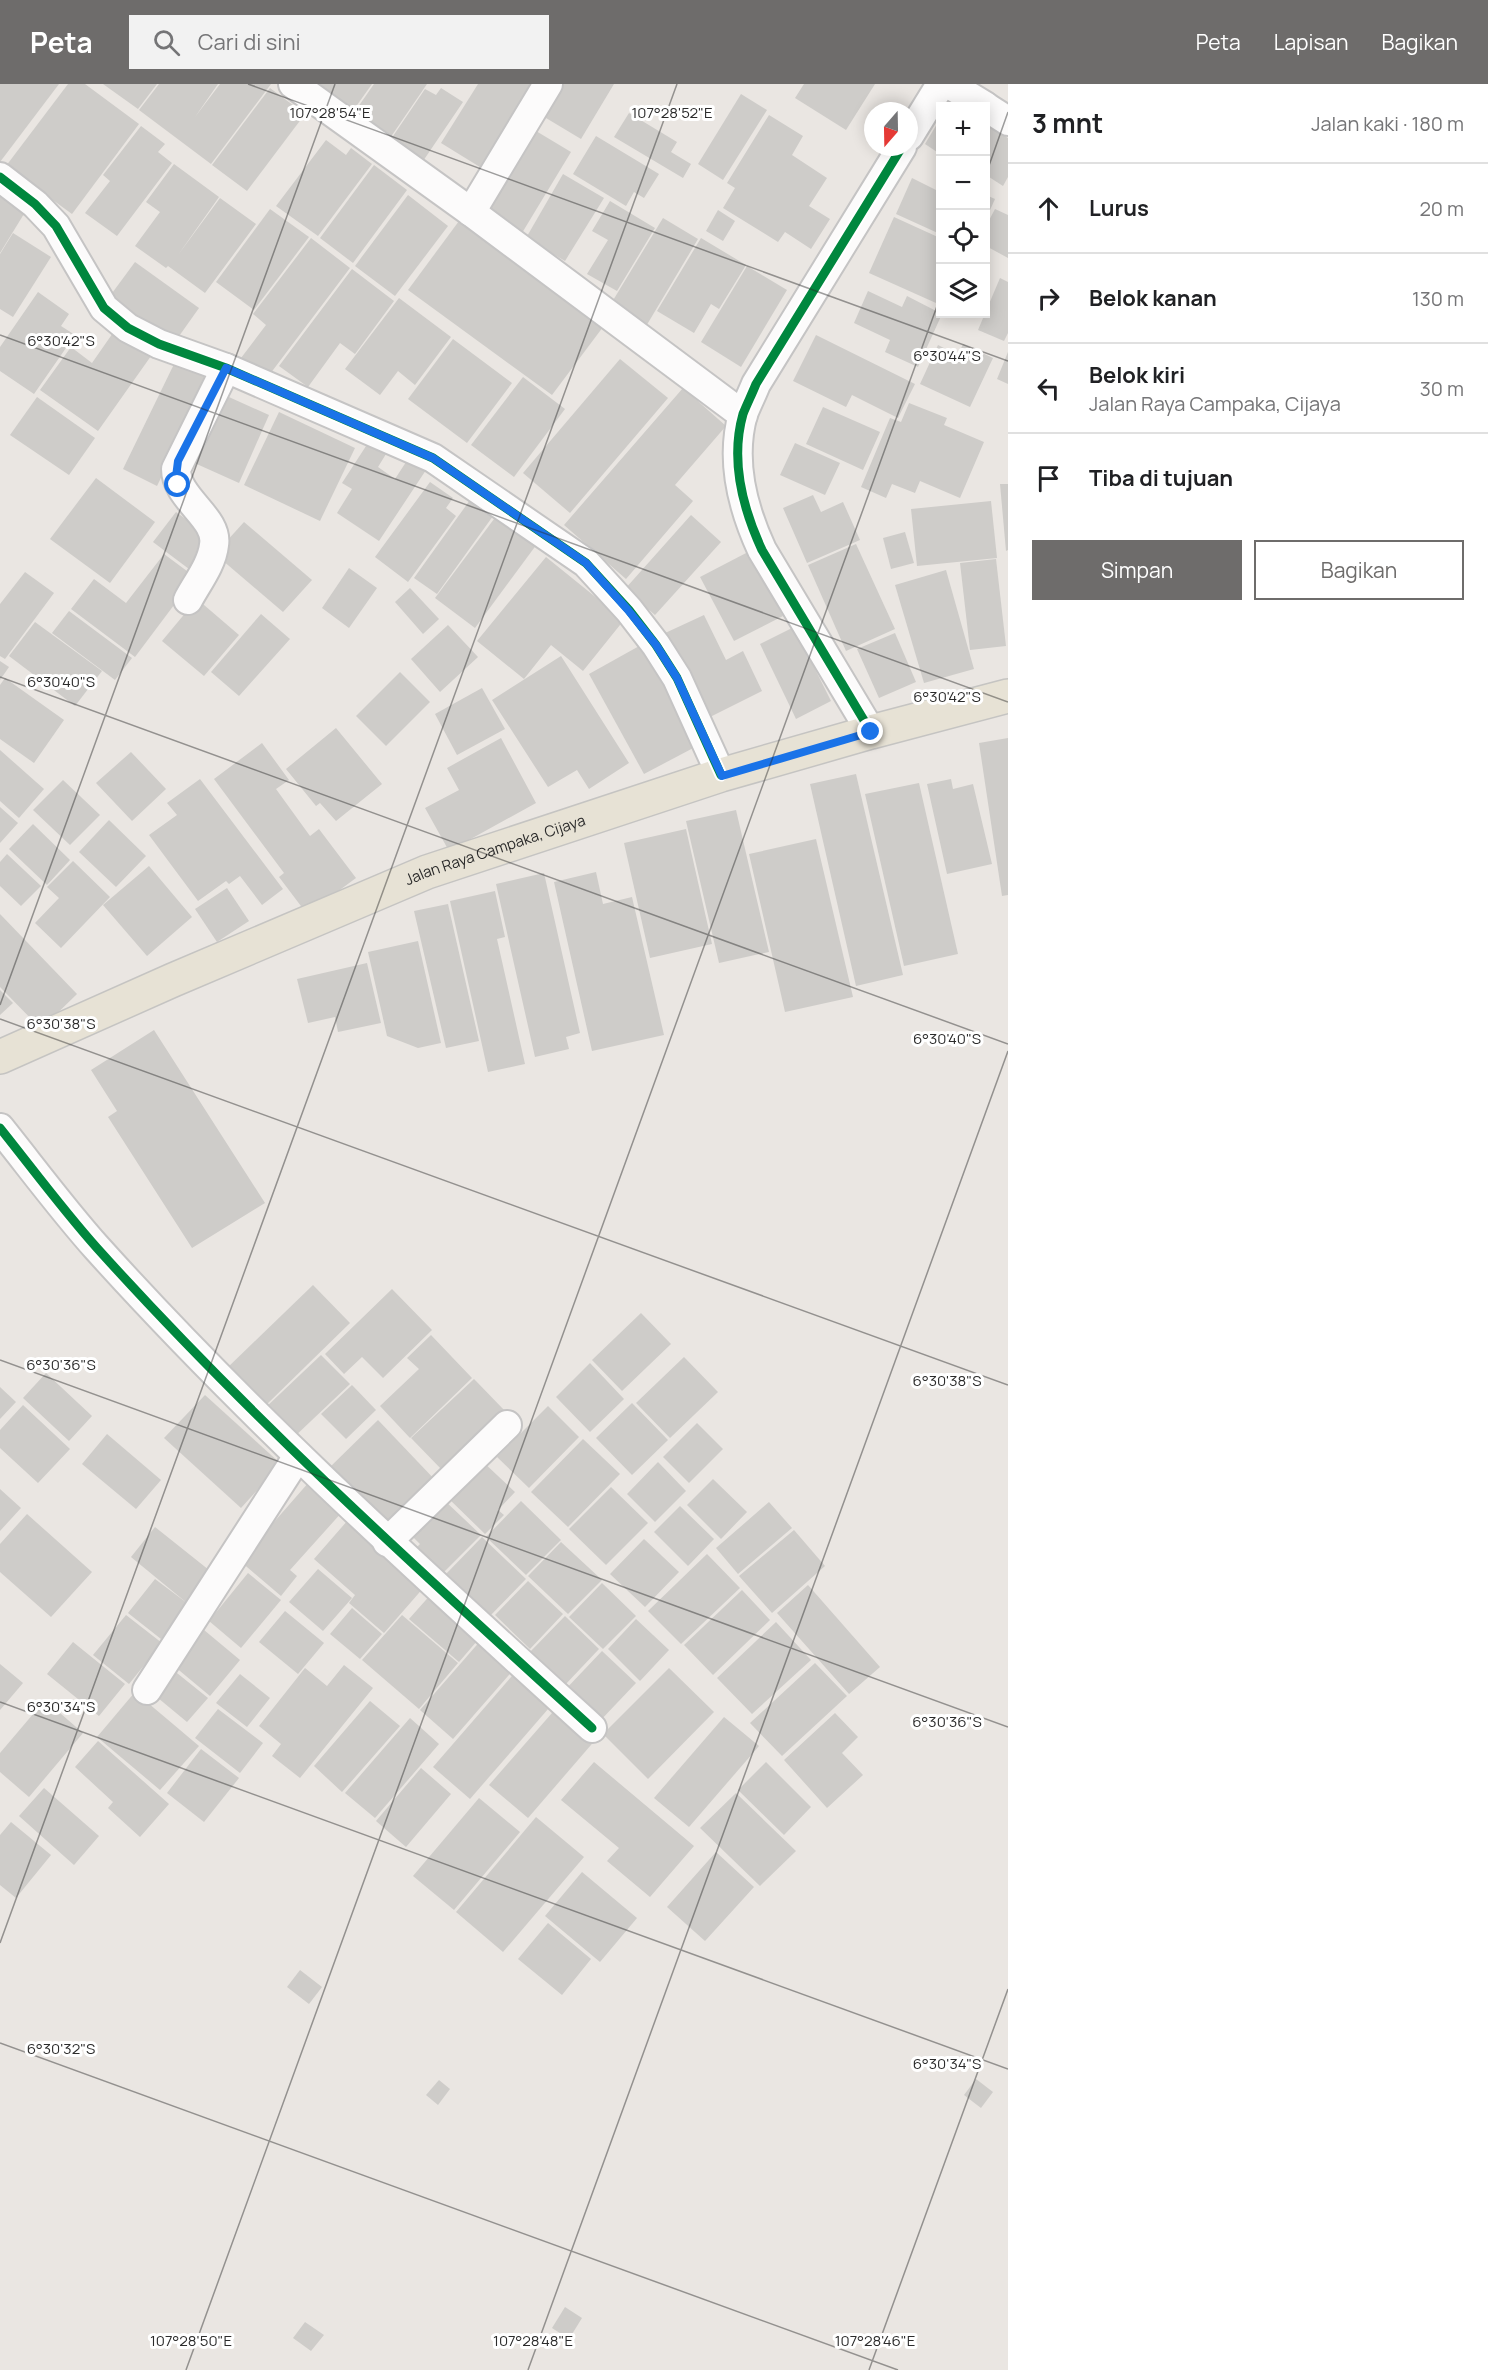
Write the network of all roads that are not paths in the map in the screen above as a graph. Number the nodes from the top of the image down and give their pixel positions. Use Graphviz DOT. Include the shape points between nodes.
graph roads {
  1 [pos="548,84"];
  2 [pos="941,84"];
  3 [pos="949,84"];
  4 [pos="304,87"];
  5 [pos="977,102"];
  6 [pos="990,110"];
  7 [pos="918,121"];
  8 [pos="1008,121"];
  9 [pos="896,156"];
  10 [pos="0,177"];
  11 [pos="471,212"];
  12 [pos="226,368"];
  13 [pos="743,415"];
  14 [pos="188,600"];
  15 [pos="1008,696"];
  16 [pos="871,732"];
  17 [pos="722,776"];
  18 [pos="0,1057"];
  19 [pos="0,1128"];
  20 [pos="507,1425"];
  21 [pos="298,1456"];
  22 [pos="387,1542"];
  23 [pos="147,1690"];
  24 [pos="592,1728"];
  1 -- 11 [label="street"];
  2 -- 7 [label="street"];
  3 -- 5 [label="street"];
  4 -- 11 [label="street"];
  6 -- 8 [label="street"];
  9 -- 13 [label="street" via="756,384"];
  10 -- 12 [label="street" via="56,226 104,308 128,328 159,344"];
  11 -- 13 [label="street"];
  12 -- 14 [label="street" via="176,469 178,485 215,537 211,555"];
  12 -- 17 [label="street" via="433,458 586,563 628,610 672,670"];
  13 -- 16 [label="street" via="739,468 747,519"];
  15 -- 16 [label="main road, Jalan Raya Campaka, Cijaya"];
  16 -- 17 [label="main road, Jalan Raya Campaka, Cijaya"];
  17 -- 18 [label="main road, Jalan Raya Campaka, Cijaya" via="428,872"];
  19 -- 21 [label="street" via="103,1254"];
  20 -- 22 [label="street"];
  21 -- 22 [label="street"];
  21 -- 23 [label="street"];
  22 -- 24 [label="street"];
}
